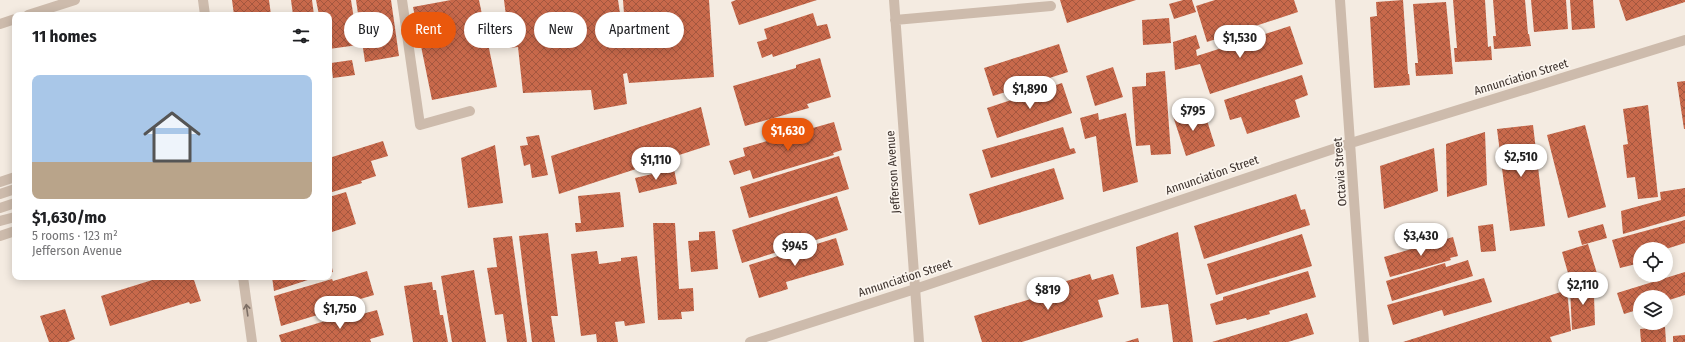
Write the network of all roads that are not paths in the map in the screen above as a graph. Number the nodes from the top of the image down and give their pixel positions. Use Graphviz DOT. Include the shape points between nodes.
graph roads {
  1 [pos="75,0"];
  2 [pos="203,0"];
  3 [pos="402,0"];
  4 [pos="894,0"];
  5 [pos="1340,0"];
  6 [pos="1051,6"];
  7 [pos="37,12"];
  8 [pos="205,12"];
  9 [pos="12,20"];
  10 [pos="895,20"];
  11 [pos="0,24"];
  12 [pos="1685,40"];
  13 [pos="470,111"];
  14 [pos="1351,143"];
  15 [pos="12,178"];
  16 [pos="0,182"];
  17 [pos="12,190"];
  18 [pos="0,194"];
  19 [pos="12,204"];
  20 [pos="0,208"];
  21 [pos="12,218"];
  22 [pos="0,221"];
  23 [pos="12,232"];
  24 [pos="0,236"];
  25 [pos="243,280"];
  26 [pos="915,289"];
  27 [pos="252,342"];
  28 [pos="750,342"];
  29 [pos="919,342"];
  30 [pos="1364,342"];
  1 -- 7 [label="street"];
  2 -- 8 [label="street"];
  3 -- 13 [label="street" via="420,125"];
  4 -- 10 [label="street, Jefferson Avenue"];
  5 -- 14 [label="street, Octavia Street"];
  6 -- 10 [label="street"];
  9 -- 11 [label="street"];
  10 -- 26 [label="street, Jefferson Avenue"];
  12 -- 14 [label="street, Annunciation Street"];
  14 -- 26 [label="street, Annunciation Street"];
  14 -- 30 [label="street, Octavia Street"];
  15 -- 16 [label="street"];
  17 -- 18 [label="street"];
  19 -- 20 [label="street"];
  21 -- 22 [label="street"];
  23 -- 24 [label="street"];
  27 -- 25 [label="street, one-way"];
  26 -- 28 [label="street, Annunciation Street"];
  26 -- 29 [label="street, Jefferson Avenue"];
}
